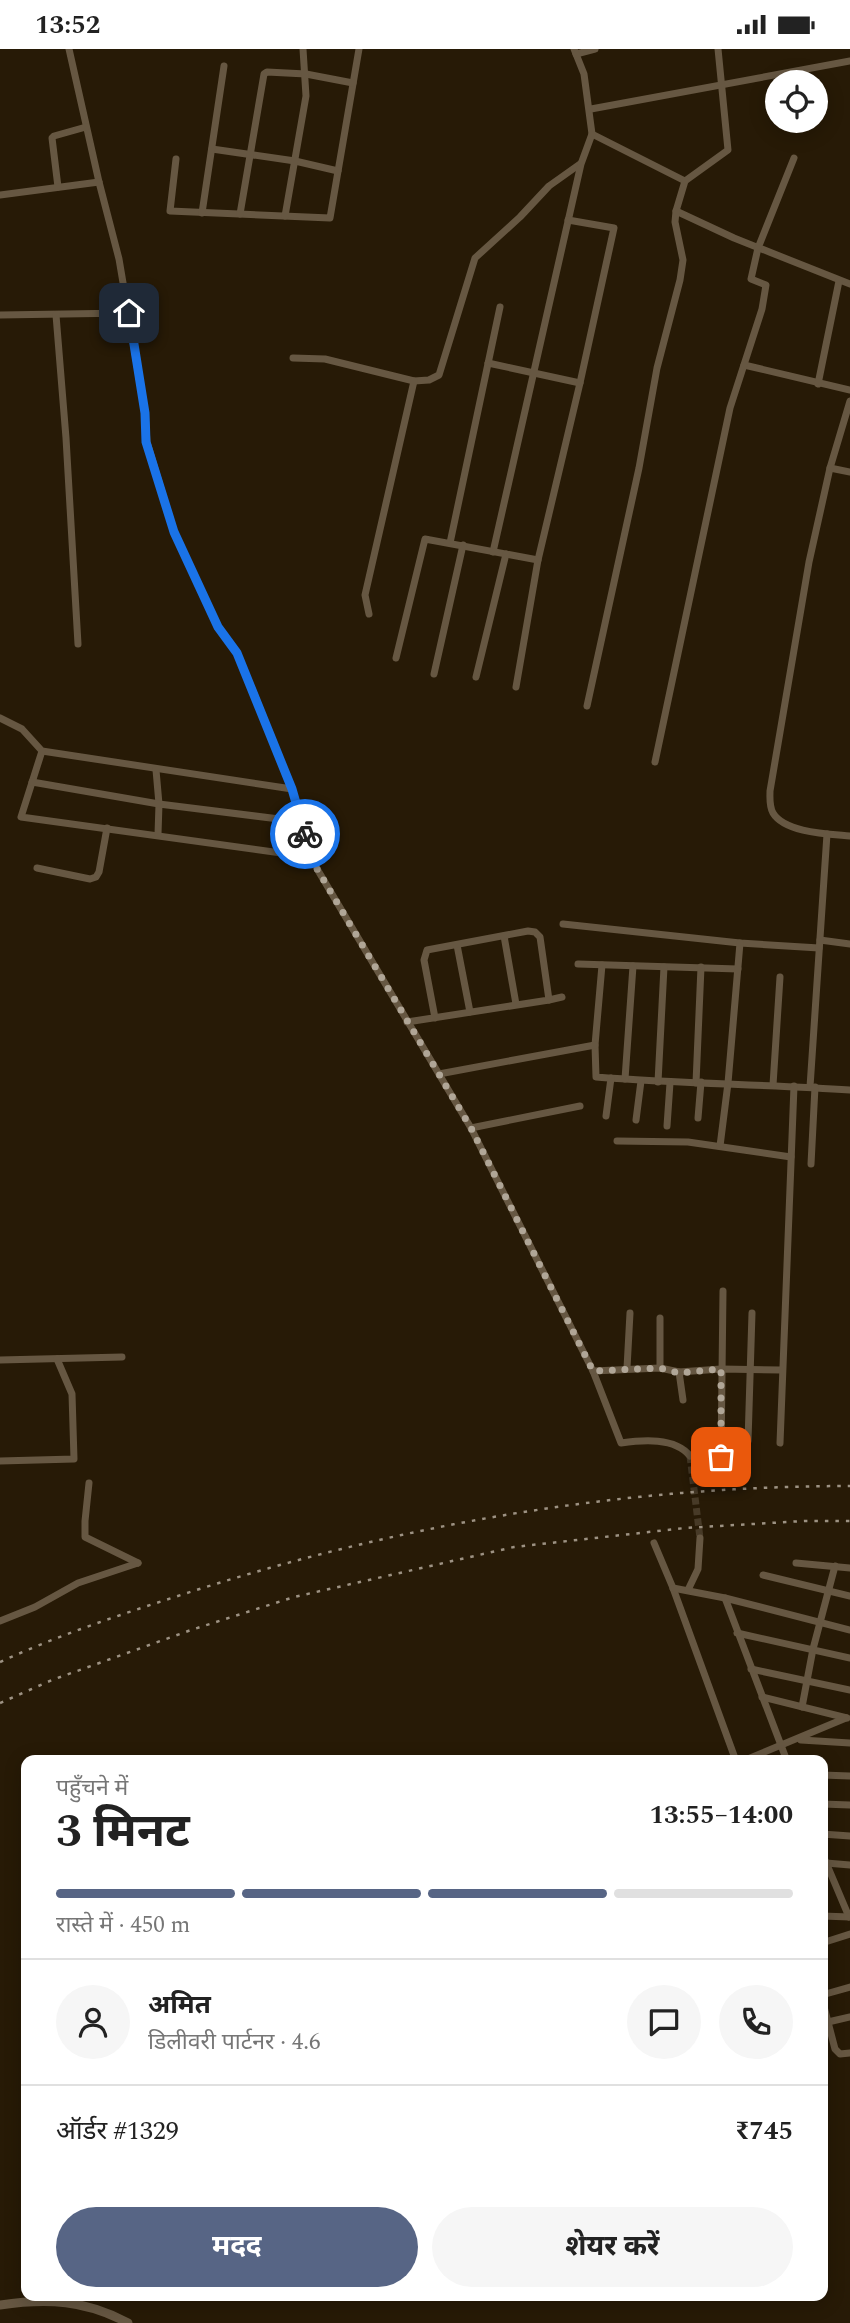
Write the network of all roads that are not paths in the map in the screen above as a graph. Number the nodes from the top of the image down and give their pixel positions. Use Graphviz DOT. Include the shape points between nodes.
graph roads {
  1 [pos="69,49"];
  2 [pos="303,49"];
  3 [pos="359,49"];
  4 [pos="595,49"];
  5 [pos="718,49"];
  6 [pos="575,51"];
  7 [pos="850,61"];
  8 [pos="224,67"];
  9 [pos="306,74"];
  10 [pos="353,83"];
  11 [pos="720,87"];
  12 [pos="590,109"];
  13 [pos="86,127"];
  14 [pos="592,134"];
  15 [pos="212,149"];
  16 [pos="250,155"];
  17 [pos="794,157"];
  18 [pos="176,159"];
  19 [pos="295,161"];
  20 [pos="581,164"];
  21 [pos="338,171"];
  22 [pos="685,181"];
  23 [pos="99,183"];
  24 [pos="58,187"];
  25 [pos="0,195"];
  26 [pos="676,211"];
  27 [pos="202,213"];
  28 [pos="240,214"];
  29 [pos="285,216"];
  30 [pos="568,220"];
  31 [pos="758,248"];
  32 [pos="839,281"];
  33 [pos="850,284"];
  34 [pos="500,307"];
  35 [pos="129,313"];
  36 [pos="0,315"];
  37 [pos="56,315"];
  38 [pos="293,358"];
  39 [pos="488,363"];
  40 [pos="744,365"];
  41 [pos="532,375"];
  42 [pos="414,381"];
  43 [pos="580,383"];
  44 [pos="818,384"];
  45 [pos="850,390"];
  46 [pos="850,401"];
  47 [pos="830,468"];
  48 [pos="850,472"];
  49 [pos="450,543"];
  50 [pos="463,545"];
  51 [pos="493,552"];
  52 [pos="506,554"];
  53 [pos="538,560"];
  54 [pos="369,614"];
  55 [pos="78,644"];
  56 [pos="396,658"];
  57 [pos="434,674"];
  58 [pos="476,677"];
  59 [pos="516,687"];
  60 [pos="587,706"];
  61 [pos="0,719"];
  62 [pos="42,751"];
  63 [pos="655,762"];
  64 [pos="156,770"];
  65 [pos="32,782"];
  66 [pos="292,789"];
  67 [pos="159,804"];
  68 [pos="303,821"];
  69 [pos="107,828"];
  70 [pos="158,834"];
  71 [pos="827,834"];
  72 [pos="850,836"];
  73 [pos="310,857"];
  74 [pos="37,868"];
  75 [pos="563,924"];
  76 [pos="504,936"];
  77 [pos="740,943"];
  78 [pos="457,944"];
  79 [pos="819,944"];
  80 [pos="850,944"];
  81 [pos="578,964"];
  82 [pos="603,965"];
  83 [pos="633,966"];
  84 [pos="664,967"];
  85 [pos="701,967"];
  86 [pos="738,969"];
  87 [pos="780,977"];
  88 [pos="562,997"];
  89 [pos="549,1000"];
  90 [pos="516,1005"];
  91 [pos="470,1012"];
  92 [pos="435,1018"];
  93 [pos="407,1022"];
  94 [pos="595,1045"];
  95 [pos="439,1074"];
  96 [pos="611,1078"];
  97 [pos="625,1079"];
  98 [pos="640,1081"];
  99 [pos="658,1082"];
  100 [pos="670,1083"];
  101 [pos="699,1083"];
  102 [pos="729,1083"];
  103 [pos="773,1085"];
  104 [pos="794,1086"];
  105 [pos="812,1087"];
  106 [pos="850,1090"];
  107 [pos="580,1106"];
  108 [pos="606,1116"];
  109 [pos="698,1118"];
  110 [pos="636,1121"];
  111 [pos="667,1126"];
  112 [pos="471,1128"];
  113 [pos="617,1141"];
  114 [pos="720,1146"];
  115 [pos="791,1157"];
  116 [pos="811,1164"];
  117 [pos="723,1291"];
  118 [pos="630,1313"];
  119 [pos="752,1313"];
  120 [pos="660,1318"];
  121 [pos="122,1357"];
  122 [pos="57,1359"];
  123 [pos="0,1360"];
  124 [pos="627,1368"];
  125 [pos="660,1368"];
  126 [pos="721,1369"];
  127 [pos="750,1370"];
  128 [pos="781,1370"];
  129 [pos="593,1371"];
  130 [pos="679,1373"];
  131 [pos="683,1400"];
  132 [pos="748,1441"];
  133 [pos="780,1443"];
  134 [pos="690,1456"];
  135 [pos="721,1457"];
  136 [pos="0,1461"];
  137 [pos="89,1483"];
  138 [pos="700,1538"];
  139 [pos="654,1543"];
  140 [pos="796,1563"];
  141 [pos="835,1566"];
  142 [pos="850,1568"];
  143 [pos="763,1575"];
  144 [pos="673,1588"];
  145 [pos="688,1590"];
  146 [pos="828,1592"];
  147 [pos="850,1596"];
  148 [pos="725,1598"];
  149 [pos="0,1621"];
  150 [pos="820,1623"];
  151 [pos="850,1630"];
  152 [pos="737,1633"];
  153 [pos="813,1649"];
  154 [pos="850,1658"];
  155 [pos="751,1669"];
  156 [pos="807,1681"];
  157 [pos="850,1690"];
  158 [pos="762,1697"];
  159 [pos="802,1707"];
  160 [pos="848,1719"];
  161 [pos="796,1740"];
  162 [pos="850,1743"];
  163 [pos="781,1746"];
  164 [pos="734,1755"];
  165 [pos="758,1755"];
  166 [pos="785,1755"];
  167 [pos="828,1775"];
  168 [pos="850,1776"];
  169 [pos="828,1804"];
  170 [pos="850,1805"];
  171 [pos="828,1834"];
  172 [pos="850,1836"];
  173 [pos="828,1863"];
  174 [pos="850,1865"];
  175 [pos="828,1868"];
  176 [pos="828,1916"];
  177 [pos="850,1917"];
  178 [pos="850,1934"];
  179 [pos="828,1941"];
  180 [pos="850,1987"];
  181 [pos="828,1995"];
  182 [pos="850,2017"];
  183 [pos="828,2022"];
  184 [pos="850,2053"];
  185 [pos="0,2305"];
  186 [pos="128,2323"];
  1 -- 13 [label="street"];
  2 -- 9 [label="street"];
  3 -- 10 [label="street"];
  4 -- 6 [label="street"];
  5 -- 11 [label="street"];
  6 -- 12 [label="street"];
  7 -- 11 [label="street"];
  8 -- 15 [label="street"];
  9 -- 10 [label="street"];
  9 -- 16 [label="street" via="264,75"];
  9 -- 19 [label="street"];
  10 -- 21 [label="street"];
  11 -- 12 [label="street"];
  11 -- 22 [label="street" via="728,150"];
  12 -- 14 [label="street"];
  13 -- 23 [label="street"];
  13 -- 24 [label="street" via="52,138"];
  14 -- 20 [label="street"];
  14 -- 22 [label="street"];
  15 -- 16 [label="street"];
  15 -- 27 [label="street"];
  16 -- 19 [label="street"];
  16 -- 28 [label="street"];
  17 -- 31 [label="street"];
  18 -- 27 [label="street" via="170,211"];
  19 -- 21 [label="street"];
  19 -- 29 [label="street"];
  20 -- 30 [label="street"];
  20 -- 42 [label="street" via="549,186 474,258 439,375"];
  21 -- 29 [label="street" via="330,218"];
  22 -- 26 [label="street"];
  23 -- 24 [label="street"];
  23 -- 35 [label="street"];
  24 -- 25 [label="street"];
  26 -- 31 [label="street"];
  26 -- 60 [label="street" via="683,260 680,280 657,368"];
  27 -- 28 [label="street"];
  28 -- 29 [label="street"];
  30 -- 41 [label="street"];
  30 -- 43 [label="street" via="614,228"];
  31 -- 32 [label="street"];
  31 -- 40 [label="street" via="751,279 766,285"];
  32 -- 33 [label="street"];
  32 -- 44 [label="street"];
  34 -- 39 [label="street"];
  35 -- 37 [label="street"];
  35 -- 66 [label="street" via="146,442 174,532 218,627 237,653"];
  36 -- 37 [label="street"];
  37 -- 55 [label="street"];
  38 -- 42 [label="street" via="325,359"];
  39 -- 41 [label="street"];
  39 -- 49 [label="street"];
  40 -- 44 [label="street"];
  40 -- 63 [label="street" via="730,408"];
  41 -- 43 [label="street"];
  41 -- 51 [label="street"];
  42 -- 54 [label="street" via="365,595"];
  43 -- 53 [label="street"];
  44 -- 45 [label="street"];
  46 -- 47 [label="street"];
  47 -- 48 [label="street"];
  47 -- 71 [label="street" via="769,791 773,813 782,821 795,829"];
  49 -- 50 [label="street"];
  49 -- 56 [label="street" via="425,539"];
  50 -- 51 [label="street"];
  50 -- 57 [label="street"];
  51 -- 52 [label="street"];
  52 -- 53 [label="street"];
  52 -- 58 [label="street"];
  53 -- 59 [label="street"];
  61 -- 62 [label="street" via="22,729"];
  62 -- 64 [label="street"];
  62 -- 65 [label="street"];
  64 -- 66 [label="street"];
  64 -- 67 [label="street"];
  65 -- 67 [label="street"];
  65 -- 69 [label="street" via="21,817"];
  66 -- 68 [label="street"];
  67 -- 68 [label="street"];
  67 -- 70 [label="street"];
  68 -- 73 [label="street"];
  69 -- 70 [label="street"];
  69 -- 74 [label="street" via="96,877"];
  70 -- 73 [label="street"];
  71 -- 72 [label="street"];
  71 -- 79 [label="street"];
  73 -- 93 [label="street"];
  75 -- 77 [label="street"];
  76 -- 78 [label="street"];
  76 -- 89 [label="street" via="528,931 540,937"];
  76 -- 90 [label="street"];
  77 -- 79 [label="street"];
  77 -- 86 [label="street"];
  78 -- 91 [label="street"];
  78 -- 92 [label="street" via="427,950 424,955"];
  79 -- 80 [label="street"];
  79 -- 105 [label="street"];
  81 -- 82 [label="street"];
  82 -- 83 [label="street"];
  82 -- 94 [label="street"];
  83 -- 84 [label="street"];
  83 -- 97 [label="street"];
  84 -- 85 [label="street"];
  84 -- 99 [label="street"];
  85 -- 86 [label="street"];
  85 -- 101 [label="street"];
  86 -- 102 [label="street"];
  87 -- 103 [label="street"];
  88 -- 89 [label="street"];
  89 -- 90 [label="street"];
  90 -- 91 [label="street"];
  91 -- 92 [label="street"];
  92 -- 93 [label="street"];
  93 -- 95 [label="street"];
  94 -- 95 [label="street"];
  94 -- 96 [label="street" via="596,1077"];
  95 -- 112 [label="street"];
  96 -- 97 [label="street"];
  96 -- 108 [label="street"];
  97 -- 98 [label="street"];
  98 -- 99 [label="street"];
  98 -- 110 [label="street"];
  99 -- 100 [label="street"];
  100 -- 101 [label="street"];
  100 -- 111 [label="street"];
  101 -- 102 [label="street"];
  101 -- 109 [label="street"];
  102 -- 103 [label="street"];
  102 -- 114 [label="street"];
  103 -- 104 [label="street"];
  104 -- 105 [label="street"];
  104 -- 115 [label="street"];
  105 -- 106 [label="street"];
  105 -- 116 [label="street"];
  107 -- 112 [label="street"];
  112 -- 129 [label="street"];
  113 -- 114 [label="street"];
  114 -- 115 [label="street"];
  115 -- 128 [label="street"];
  117 -- 126 [label="street"];
  118 -- 124 [label="street"];
  119 -- 127 [label="street"];
  120 -- 125 [label="street"];
  121 -- 122 [label="street"];
  122 -- 123 [label="street"];
  122 -- 136 [label="street" via="72,1394 74,1459"];
  124 -- 125 [label="street"];
  124 -- 129 [label="street"];
  125 -- 130 [label="street"];
  126 -- 127 [label="street"];
  126 -- 130 [label="street"];
  126 -- 135 [label="street"];
  127 -- 128 [label="street"];
  127 -- 132 [label="street"];
  128 -- 133 [label="street"];
  129 -- 134 [label="street" via="621,1443 653,1441 676,1446"];
  130 -- 131 [label="street"];
  137 -- 149 [label="street" via="85,1537 138,1563 78,1583"];
  138 -- 145 [label="street" via="698,1569"];
  139 -- 144 [label="street"];
  140 -- 141 [label="street"];
  141 -- 142 [label="street"];
  141 -- 146 [label="street"];
  143 -- 146 [label="street"];
  144 -- 145 [label="street"];
  144 -- 164 [label="street"];
  145 -- 148 [label="street"];
  146 -- 147 [label="street"];
  146 -- 150 [label="street"];
  148 -- 150 [label="street"];
  148 -- 152 [label="street"];
  150 -- 151 [label="street"];
  150 -- 153 [label="street"];
  152 -- 153 [label="street"];
  152 -- 155 [label="street"];
  153 -- 154 [label="street"];
  153 -- 156 [label="street"];
  155 -- 156 [label="street"];
  155 -- 158 [label="street"];
  156 -- 157 [label="street"];
  156 -- 159 [label="street"];
  158 -- 159 [label="street"];
  158 -- 163 [label="street"];
  159 -- 160 [label="street"];
  160 -- 161 [label="street"];
  161 -- 162 [label="street"];
  161 -- 163 [label="street"];
  163 -- 165 [label="street"];
  163 -- 166 [label="street"];
  167 -- 168 [label="street"];
  169 -- 170 [label="street"];
  171 -- 172 [label="street"];
  173 -- 174 [label="street"];
  175 -- 177 [label="street"];
  176 -- 177 [label="street"];
  178 -- 179 [label="street"];
  180 -- 181 [label="street"];
  182 -- 183 [label="street"];
  183 -- 184 [label="street" via="837,2053"];
  185 -- 186 [label="street" via="73,2302"];
}
